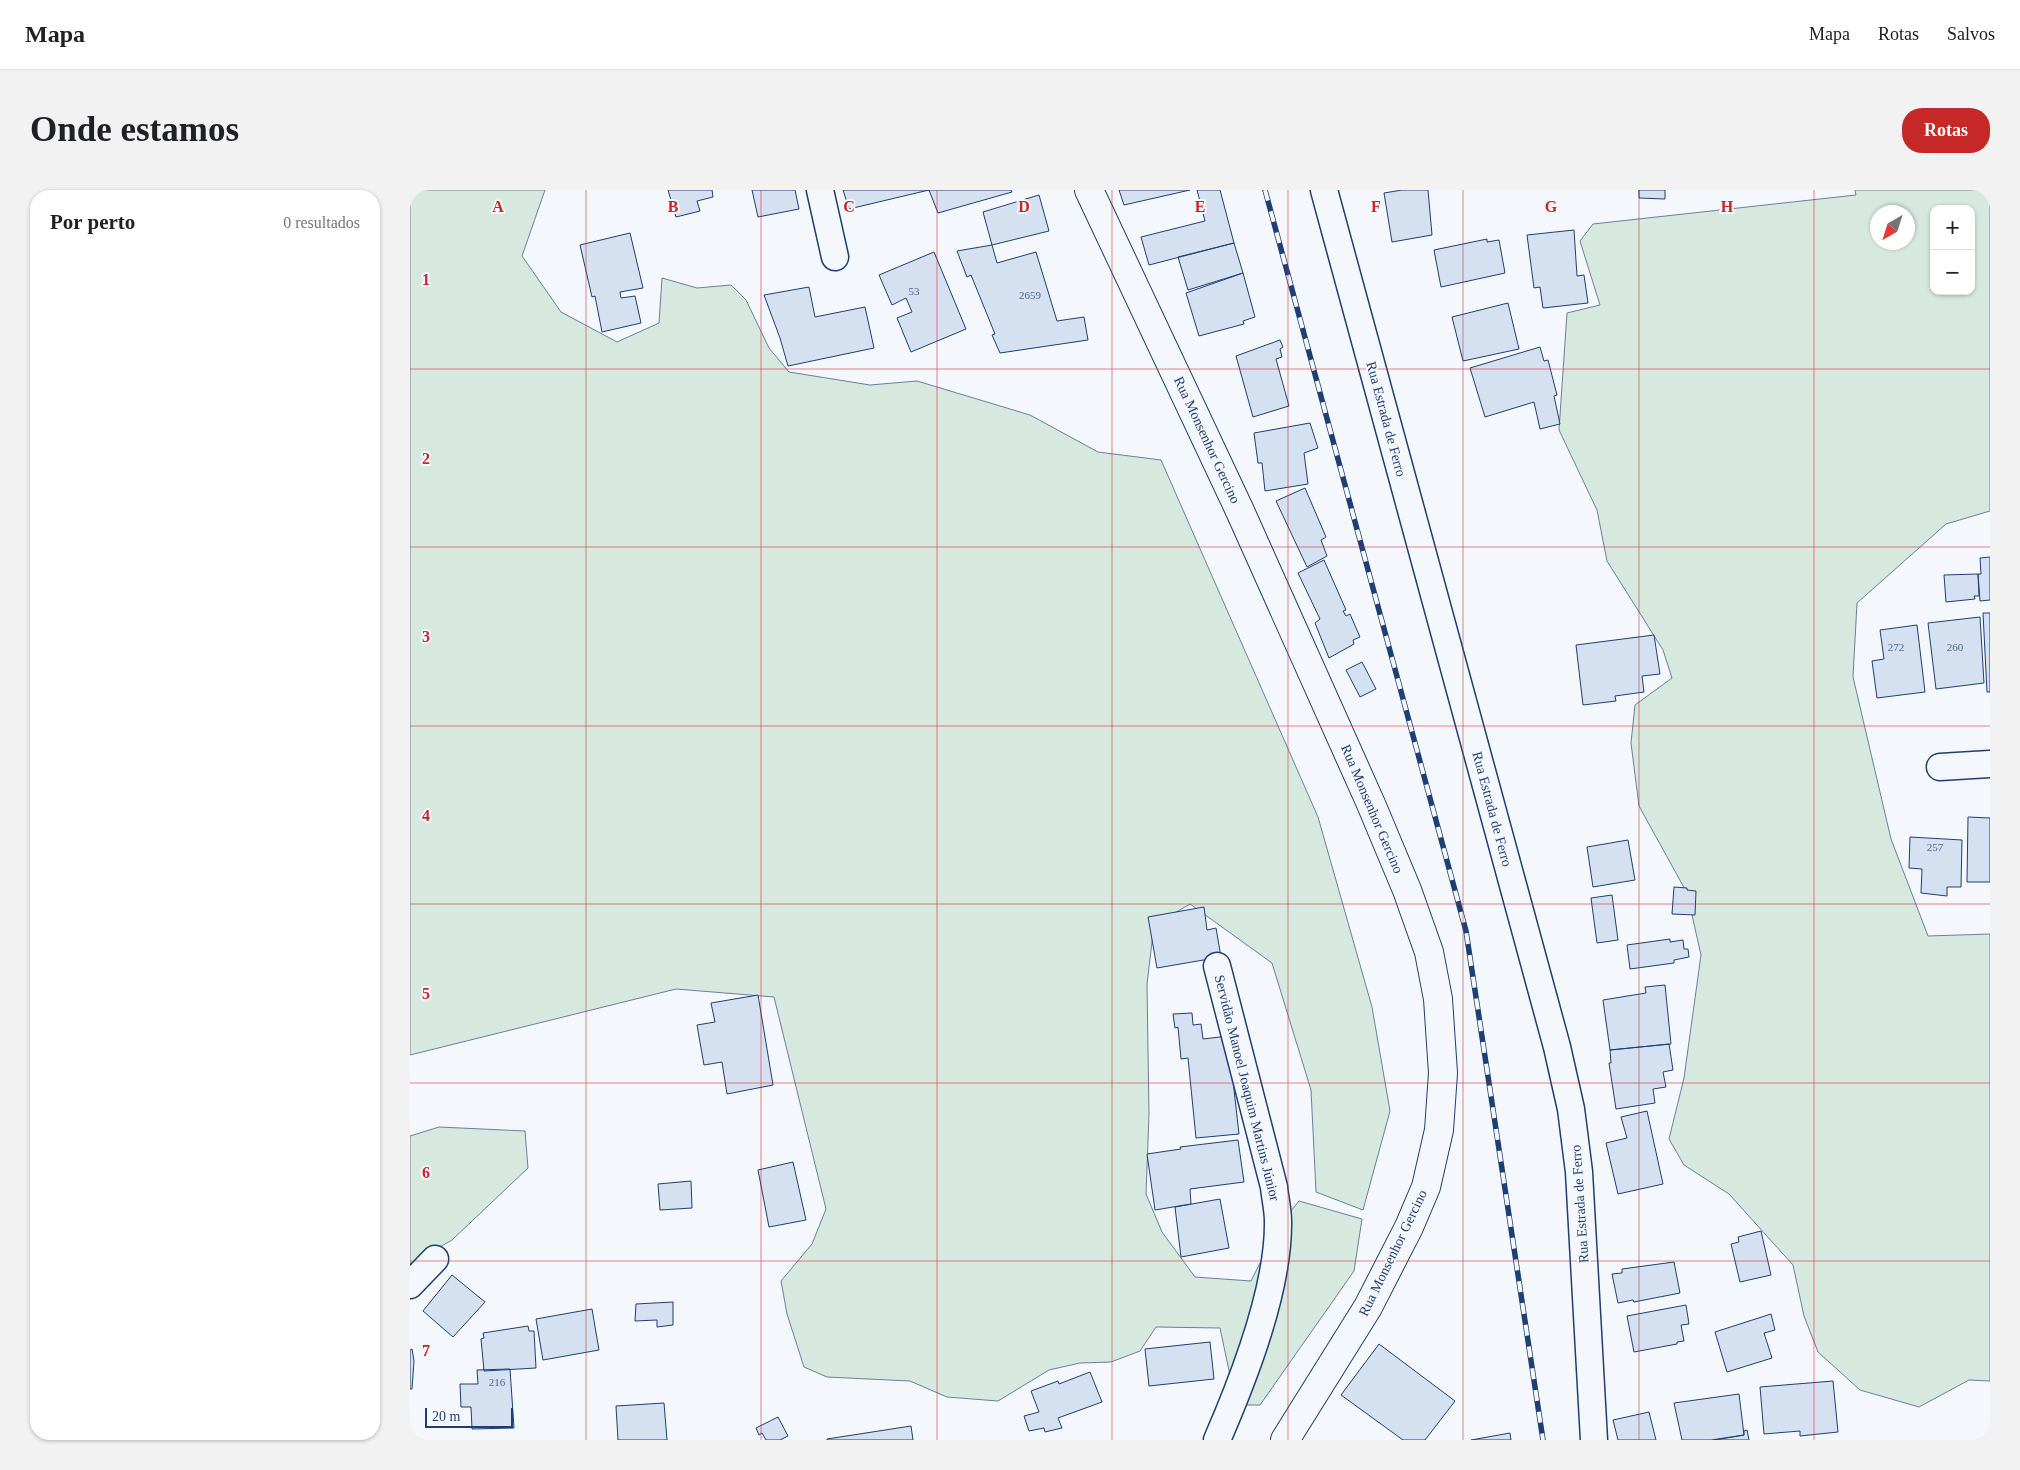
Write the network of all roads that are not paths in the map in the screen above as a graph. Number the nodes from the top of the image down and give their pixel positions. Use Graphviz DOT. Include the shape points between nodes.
graph roads {
  1 [pos="820,190"];
  2 [pos="1090,190"];
  3 [pos="1324,190"];
  4 [pos="836,257"];
  5 [pos="1990,764"];
  6 [pos="1940,767"];
  7 [pos="1217,966"];
  8 [pos="435,1259"];
  9 [pos="410,1284"];
  10 [pos="1217,1440"];
  11 [pos="1285,1440"];
  12 [pos="1594,1440"];
  1 -- 4 [label="street"];
  2 -- 11 [label="main road, Rua Monsenhor Gercino" via="1240,511 1371,804 1429,952 1438,999 1443,1073 1439,1130 1426,1187 1368,1307"];
  3 -- 12 [label="street, Rua Estrada de Ferro" via="1552,1028 1571,1109 1579,1172"];
  5 -- 6 [label="street"];
  7 -- 10 [label="street, Servidão Manoel Joaquim Martins Júnior" via="1274,1187 1278,1221 1265,1310"];
  8 -- 9 [label="street"];
}
